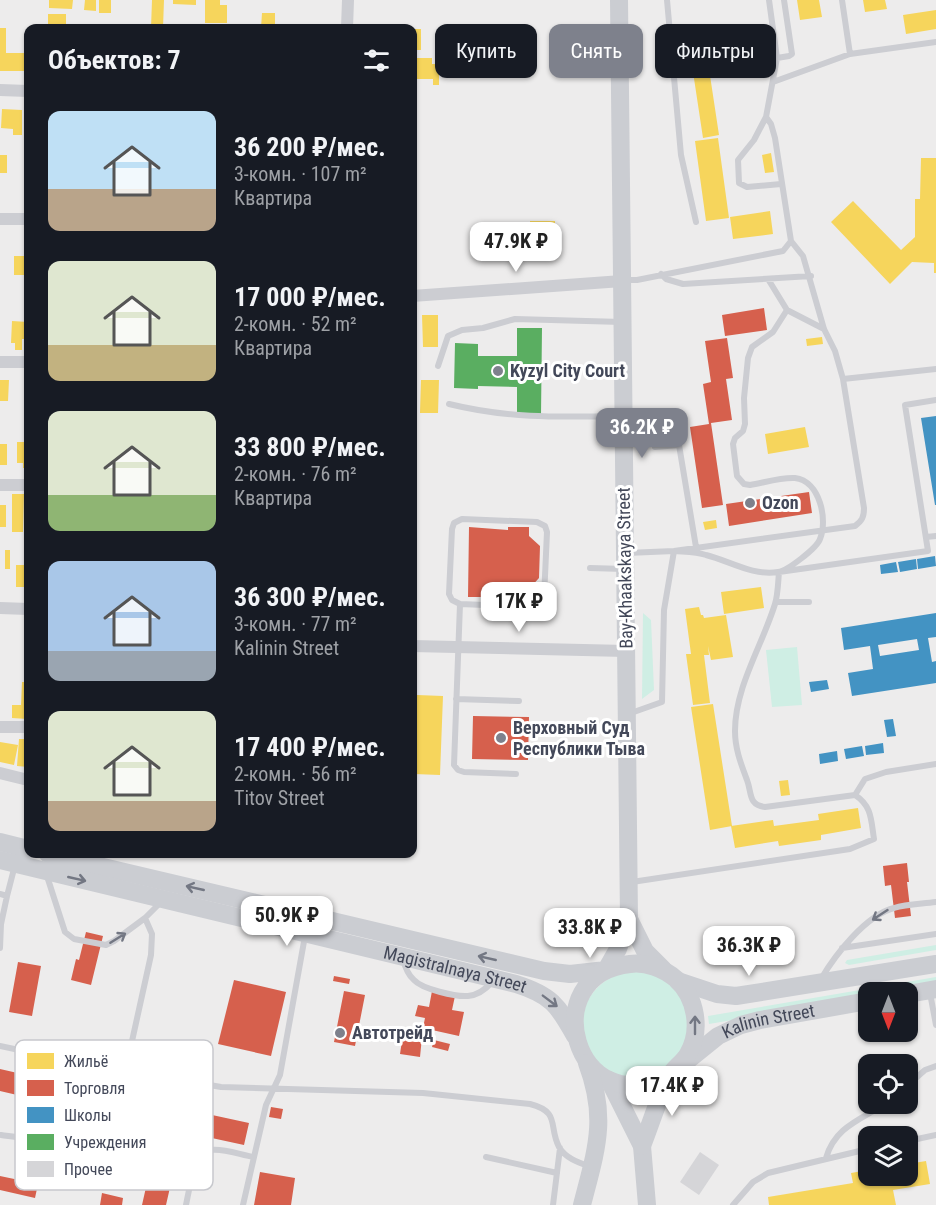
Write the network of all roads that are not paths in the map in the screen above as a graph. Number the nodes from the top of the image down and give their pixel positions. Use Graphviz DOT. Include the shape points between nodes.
graph roads {
  1 [pos="348,0"];
  2 [pos="619,0"];
  3 [pos="667,0"];
  4 [pos="770,0"];
  5 [pos="784,0"];
  6 [pos="842,0"];
  7 [pos="347,24"];
  8 [pos="936,42"];
  9 [pos="849,54"];
  10 [pos="777,58"];
  11 [pos="773,82"];
  12 [pos="0,90"];
  13 [pos="24,91"];
  14 [pos="766,117"];
  15 [pos="781,184"];
  16 [pos="0,219"];
  17 [pos="24,219"];
  18 [pos="696,222"];
  19 [pos="791,241"];
  20 [pos="661,274"];
  21 [pos="810,276"];
  22 [pos="768,279"];
  23 [pos="622,280"];
  24 [pos="417,296"];
  25 [pos="787,310"];
  26 [pos="622,322"];
  27 [pos="824,329"];
  28 [pos="0,362"];
  29 [pos="24,362"];
  30 [pos="438,366"];
  31 [pos="936,369"];
  32 [pos="843,379"];
  33 [pos="936,400"];
  34 [pos="450,404"];
  35 [pos="623,416"];
  36 [pos="656,447"];
  37 [pos="0,485"];
  38 [pos="24,485"];
  39 [pos="823,530"];
  40 [pos="936,536"];
  41 [pos="926,537"];
  42 [pos="696,547"];
  43 [pos="674,551"];
  44 [pos="625,561"];
  45 [pos="590,568"];
  46 [pos="779,572"];
  47 [pos="776,602"];
  48 [pos="809,602"];
  49 [pos="460,604"];
  50 [pos="0,608"];
  51 [pos="24,609"];
  52 [pos="417,646"];
  53 [pos="458,647"];
  54 [pos="626,651"];
  55 [pos="456,699"];
  56 [pos="519,701"];
  57 [pos="626,715"];
  58 [pos="0,727"];
  59 [pos="24,727"];
  60 [pos="936,764"];
  61 [pos="0,773"];
  62 [pos="516,774"];
  63 [pos="24,779"];
  64 [pos="855,795"];
  65 [pos="0,842"];
  66 [pos="24,848"];
  67 [pos="8,862"];
  68 [pos="46,862"];
  69 [pos="628,883"];
  70 [pos="4,895"];
  71 [pos="164,899"];
  72 [pos="936,902"];
  73 [pos="145,918"];
  74 [pos="629,919"];
  75 [pos="306,933"];
  76 [pos="936,934"];
  77 [pos="0,948"];
  78 [pos="842,948"];
  79 [pos="402,956"];
  80 [pos="936,964"];
  81 [pos="606,970"];
  82 [pos="673,977"];
  83 [pos="495,979"];
  84 [pos="819,984"];
  85 [pos="933,990"];
  86 [pos="918,992"];
  87 [pos="858,1003"];
  88 [pos="936,1025"];
  89 [pos="575,1036"];
  90 [pos="131,1040"];
  91 [pos="0,1046"];
  92 [pos="15,1049"];
  93 [pos="587,1062"];
  94 [pos="936,1066"];
  95 [pos="675,1070"];
  96 [pos="918,1076"];
  97 [pos="609,1080"];
  98 [pos="213,1086"];
  99 [pos="274,1090"];
  100 [pos="867,1114"];
  101 [pos="936,1135"];
  102 [pos="918,1139"];
  103 [pos="642,1146"];
  104 [pos="560,1148"];
  105 [pos="213,1150"];
  106 [pos="858,1151"];
  107 [pos="254,1157"];
  108 [pos="486,1157"];
  109 [pos="826,1158"];
  110 [pos="591,1167"];
  111 [pos="557,1173"];
  112 [pos="190,1190"];
  113 [pos="186,1205"];
  114 [pos="243,1205"];
  115 [pos="553,1205"];
  116 [pos="582,1205"];
  117 [pos="647,1205"];
  118 [pos="733,1205"];
  1 -- 7 [label="street"];
  2 -- 23 [label="main road, Bay-Khaakskaya Street"];
  3 -- 18 [label="lane" via="681,155"];
  4 -- 10 [label="lane"];
  5 -- 10 [label="lane" via="792,54"];
  6 -- 9 [label="lane"];
  8 -- 9 [label="lane"];
  9 -- 11 [label="lane"];
  10 -- 11 [label="lane"];
  11 -- 14 [label="lane"];
  12 -- 13 [label="street"];
  14 -- 15 [label="lane" via="775,138"];
  14 -- 15 [label="lane" via="738,160 739,183 747,187"];
  15 -- 19 [label="lane"];
  16 -- 17 [label="street"];
  19 -- 20 [label="lane" via="783,251"];
  19 -- 21 [label="lane" via="803,256"];
  20 -- 22 [label="lane" via="683,284"];
  20 -- 23 [label="lane"];
  21 -- 22 [label="lane"];
  21 -- 27 [label="lane"];
  22 -- 25 [label="lane"];
  23 -- 24 [label="street"];
  23 -- 26 [label="main road, Bay-Khaakskaya Street"];
  25 -- 27 [label="lane"];
  25 -- 39 [label="lane" via="773,332 749,352 745,424 733,444 737,476 750,485 795,478 807,482 819,498"];
  26 -- 30 [label="lane" via="515,319 462,330 448,336"];
  26 -- 35 [label="main road, Bay-Khaakskaya Street"];
  27 -- 32 [label="lane"];
  28 -- 29 [label="street"];
  31 -- 32 [label="lane"];
  32 -- 39 [label="lane" via="864,515 855,526"];
  33 -- 41 [label="lane" via="905,405"];
  34 -- 35 [label="lane" via="499,415 539,418"];
  35 -- 44 [label="main road, Bay-Khaakskaya Street"];
  36 -- 42 [label="lane" via="679,445"];
  37 -- 38 [label="street"];
  39 -- 42 [label="lane"];
  39 -- 46 [label="lane" via="820,541 806,555"];
  40 -- 41 [label="lane"];
  41 -- 46 [label="lane" via="928,551"];
  42 -- 43 [label="lane"];
  43 -- 44 [label="lane"];
  43 -- 46 [label="lane" via="705,554 751,571"];
  43 -- 57 [label="lane" via="664,610 662,702"];
  44 -- 45 [label="lane"];
  44 -- 54 [label="main road, Bay-Khaakskaya Street"];
  46 -- 47 [label="lane"];
  47 -- 48 [label="lane"];
  47 -- 64 [label="lane" via="737,712 735,733 750,795 758,806 765,807"];
  49 -- 49 [label="lane" via="540,605 544,598 545,526 537,522 462,519 454,523 450,594"];
  49 -- 53 [label="lane"];
  50 -- 51 [label="street"];
  52 -- 53 [label="street"];
  53 -- 54 [label="street"];
  53 -- 55 [label="lane"];
  54 -- 57 [label="main road, Bay-Khaakskaya Street"];
  55 -- 56 [label="lane"];
  55 -- 62 [label="lane" via="456,768 464,772"];
  57 -- 69 [label="main road, Bay-Khaakskaya Street"];
  58 -- 59 [label="street"];
  60 -- 64 [label="lane" via="866,779"];
  61 -- 63 [label="street"];
  64 -- 69 [label="lane" via="869,810 874,839 850,849"];
  65 -- 66 [label="main road"];
  67 -- 68 [label="main road, Magistralnaya Street"];
  67 -- 70 [label="lane"];
  68 -- 71 [label="main road, Magistralnaya Street, one-way"];
  68 -- 73 [label="lane, one-way" via="65,932 74,939 106,945"];
  81 -- 68 [label="main road, Magistralnaya Street, one-way" via="570,974 544,971"];
  69 -- 74 [label="main road, Bay-Khaakskaya Street"];
  70 -- 77 [label="lane"];
  71 -- 73 [label="lane"];
  71 -- 75 [label="main road, Magistralnaya Street"];
  72 -- 78 [label="lane, one-way" via="893,908 880,914"];
  73 -- 90 [label="lane" via="152,945"];
  74 -- 81 [label="main road, Bay-Khaakskaya Street"];
  74 -- 82 [label="main road, Bay-Khaakskaya Street" via="645,951"];
  75 -- 79 [label="main road, Magistralnaya Street"];
  75 -- 99 [label="lane"];
  76 -- 78 [label="lane"];
  78 -- 84 [label="lane"];
  79 -- 83 [label="main road, Magistralnaya Street"];
  79 -- 83 [label="lane" via="415,981 427,989 467,996 478,994"];
  80 -- 84 [label="main road, Kalinin Street"];
  81 -- 82 [label="main road" via="631,963 657,968"];
  81 -- 89 [label="main road" via="590,983 578,1002"];
  82 -- 84 [label="main road, Kalinin Street" via="717,994 736,996"];
  95 -- 82 [label="main road, one-way" via="689,1052 696,1022 687,993"];
  83 -- 89 [label="main road, Magistralnaya Street, one-way" via="530,988 551,1000"];
  85 -- 86 [label="main road"];
  85 -- 88 [label="lane"];
  87 -- 95 [label="main road, Kalinin Street" via="741,1025 718,1036"];
  89 -- 93 [label="main road"];
  91 -- 92 [label="lane"];
  93 -- 97 [label="main road"];
  93 -- 110 [label="main road" via="600,1117"];
  94 -- 96 [label="lane"];
  95 -- 97 [label="main road" via="646,1085"];
  95 -- 103 [label="main road"];
  97 -- 103 [label="main road"];
  98 -- 99 [label="lane"];
  99 -- 104 [label="lane" via="423,1093 530,1104 544,1108 551,1118"];
  99 -- 107 [label="lane" via="266,1105"];
  100 -- 109 [label="lane" via="840,1134 830,1145"];
  101 -- 102 [label="lane"];
  103 -- 117 [label="main road"];
  104 -- 110 [label="lane" via="572,1160"];
  104 -- 111 [label="lane"];
  105 -- 107 [label="lane"];
  106 -- 109 [label="lane"];
  107 -- 114 [label="lane"];
  108 -- 111 [label="lane"];
  109 -- 118 [label="lane" via="768,1173 753,1182"];
  110 -- 116 [label="main road"];
  111 -- 115 [label="lane"];
  112 -- 113 [label="lane"];
}
